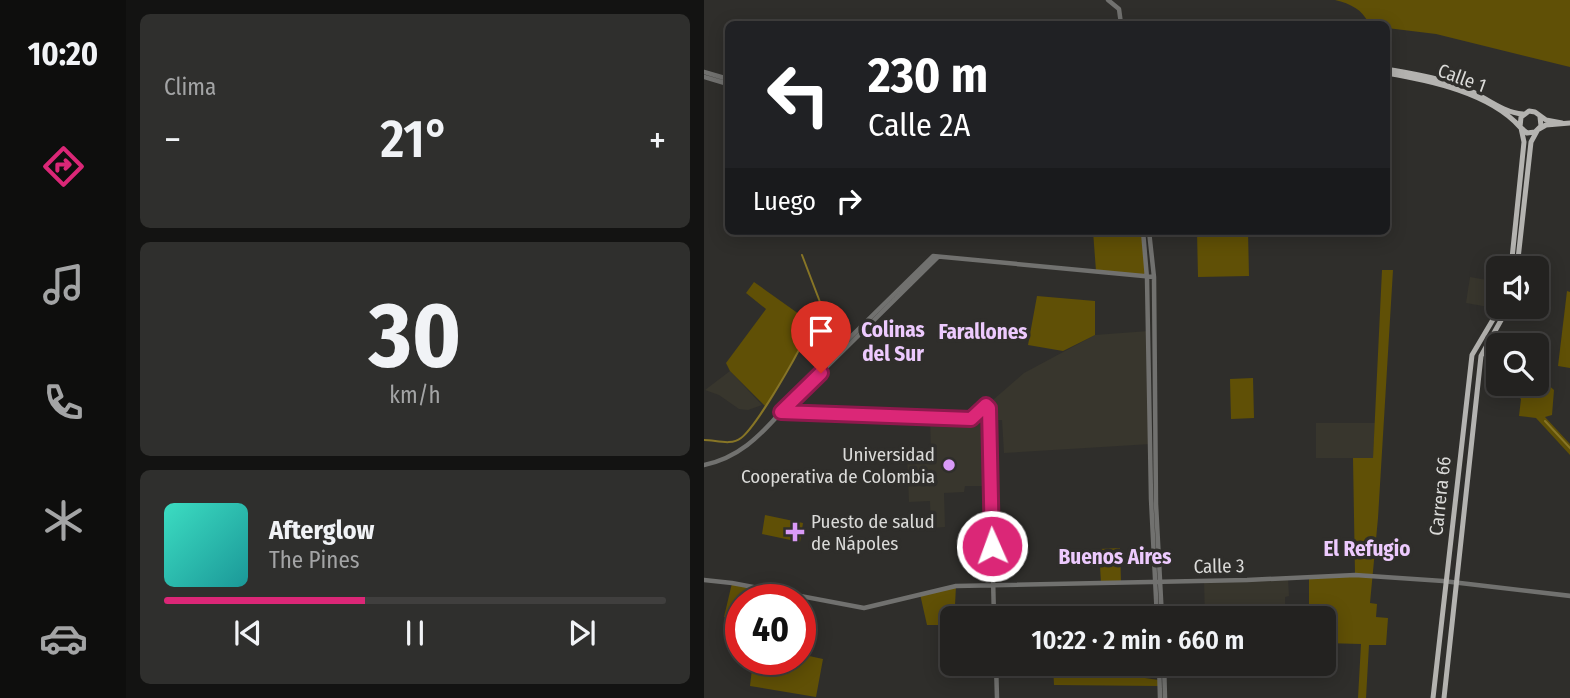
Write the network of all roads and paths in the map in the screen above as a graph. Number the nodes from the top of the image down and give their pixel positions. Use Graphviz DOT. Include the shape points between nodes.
graph roads {
  1 [pos="1108,0"];
  2 [pos="1121,21"];
  3 [pos="1390,72"];
  4 [pos="1390,72"];
  5 [pos="705,74"];
  6 [pos="725,81"];
  7 [pos="1523,114"];
  8 [pos="1540,117"];
  9 [pos="1562,123"];
  10 [pos="1570,123"];
  11 [pos="1521,127"];
  12 [pos="1538,130"];
  13 [pos="1143,235"];
  14 [pos="1149,235"];
  15 [pos="1512,256"];
  16 [pos="1518,256"];
  17 [pos="1154,277"];
  18 [pos="1145,278"];
  19 [pos="1493,319"];
  20 [pos="1502,319"];
  21 [pos="778,411"];
  22 [pos="704,465"];
  23 [pos="704,580"];
  24 [pos="1158,582"];
  25 [pos="1446,582"];
  26 [pos="1457,583"];
  27 [pos="993,585"];
  28 [pos="1570,596"];
  29 [pos="994,606"];
  30 [pos="1159,606"];
  31 [pos="996,676"];
  32 [pos="1161,676"];
  33 [pos="1162,676"];
  34 [pos="997,698"];
  35 [pos="1160,698"];
  36 [pos="1165,698"];
  37 [pos="1433,698"];
  38 [pos="1444,698"];
  1 -- 2 [label="street" via="1119,11"];
  3 -- 7 [label="main road, Calle 1" via="1444,80"];
  4 -- 11 [label="main road, Calle 1" via="1455,89"];
  5 -- 6 [label="street"];
  7 -- 8 [label="main road" via="1532,111"];
  7 -- 11 [label="main road"];
  8 -- 9 [label="main road"];
  8 -- 12 [label="main road"];
  9 -- 10 [label="main road"];
  9 -- 12 [label="main road"];
  11 -- 12 [label="main road" via="1526,133"];
  11 -- 15 [label="main road" via="1524,142"];
  12 -- 16 [label="main road" via="1531,142"];
  13 -- 18 [label="street"];
  14 -- 17 [label="street"];
  17 -- 18 [label="street"];
  17 -- 24 [label="street"];
  18 -- 21 [label="street" via="936,256"];
  18 -- 24 [label="street"];
  19 -- 25 [label="main road, Carrera 66" via="1472,355"];
  20 -- 26 [label="main road, Carrera 66" via="1481,356"];
  21 -- 22 [label="street" via="739,452"];
  21 -- 27 [label="street" via="971,419 986,405"];
  23 -- 27 [label="street, Calle 3" via="864,608 956,586"];
  24 -- 25 [label="street, Calle 3" via="1355,575"];
  24 -- 27 [label="street, Calle 3"];
  24 -- 30 [label="street"];
  25 -- 26 [label="street, Calle 3"];
  25 -- 37 [label="main road, Carrera 66"];
  26 -- 28 [label="street, Calle 3"];
  26 -- 38 [label="main road, Carrera 66"];
  27 -- 29 [label="street"];
  31 -- 34 [label="street"];
  32 -- 35 [label="street"];
  33 -- 36 [label="street"];
}
